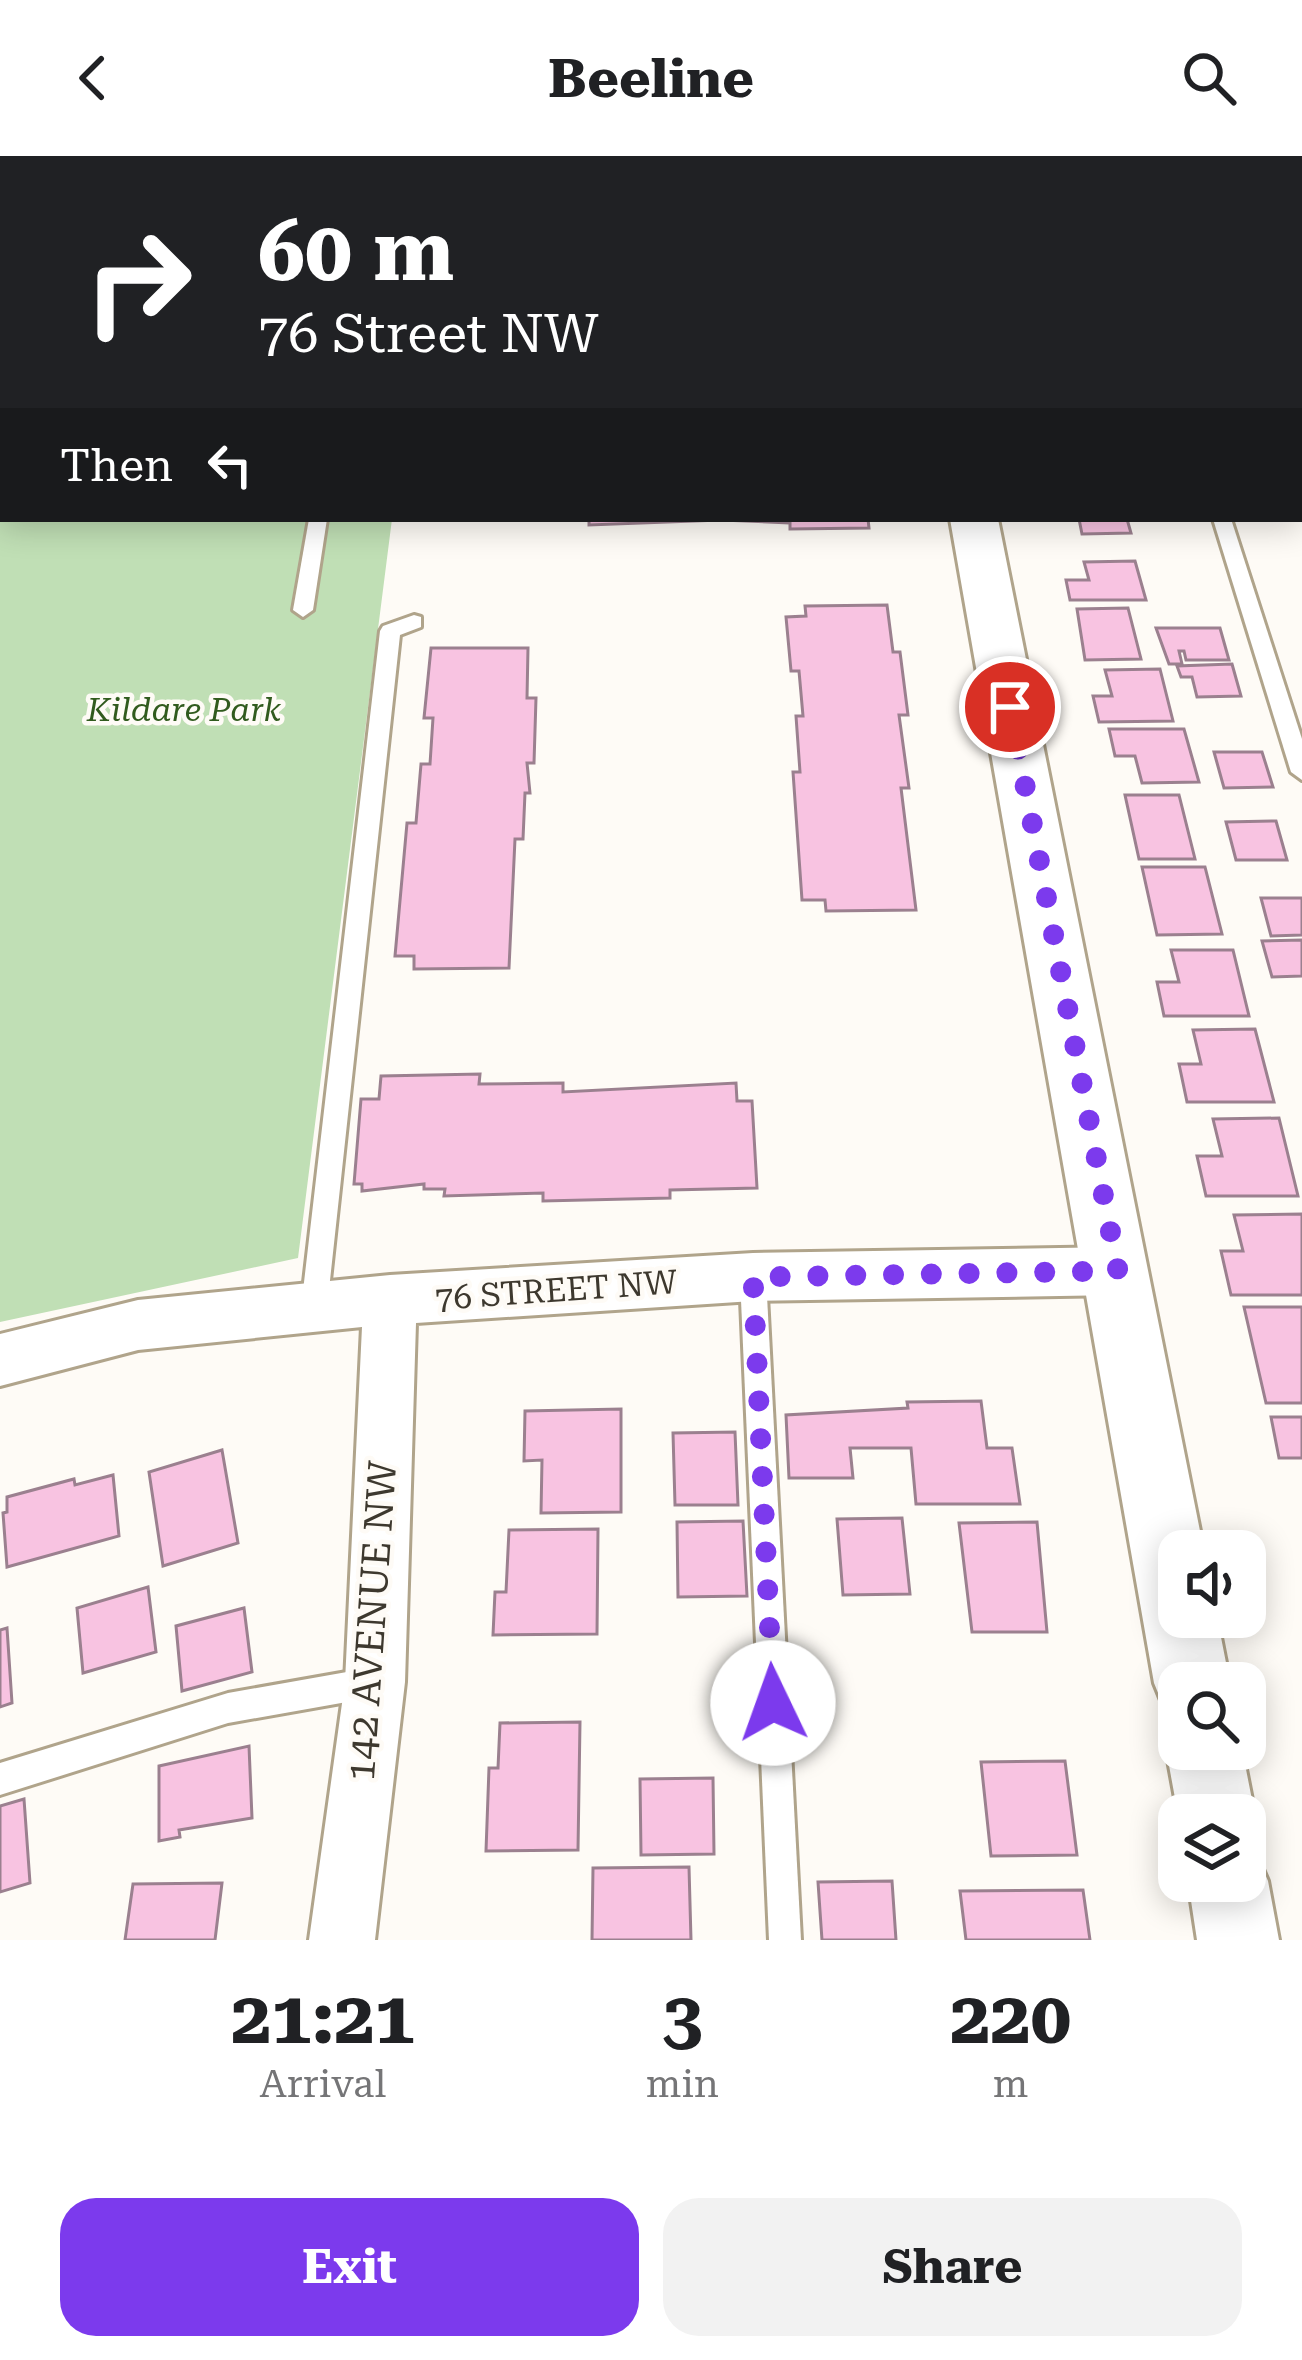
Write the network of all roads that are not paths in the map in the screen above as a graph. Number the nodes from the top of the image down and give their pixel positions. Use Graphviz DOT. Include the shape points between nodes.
graph roads {
  1 [pos="318,522"];
  2 [pos="975,522"];
  3 [pos="1223,522"];
  4 [pos="303,610"];
  5 [pos="414,622"];
  6 [pos="1302,772"];
  7 [pos="1118,1271"];
  8 [pos="753,1277"];
  9 [pos="390,1300"];
  10 [pos="314,1308"];
  11 [pos="0,1360"];
  12 [pos="1165,1530"];
  13 [pos="375,1682"];
  14 [pos="0,1779"];
  15 [pos="1232,1902"];
  16 [pos="342,1940"];
  17 [pos="785,1940"];
  18 [pos="1238,1940"];
  1 -- 4 [label="lane"];
  2 -- 7 [label="street"];
  3 -- 6 [label="lane"];
  5 -- 10 [label="lane" via="390,631"];
  7 -- 8 [label="street, 76 STREET NW"];
  7 -- 12 [label="street"];
  8 -- 9 [label="street, 76 STREET NW"];
  8 -- 17 [label="lane"];
  9 -- 10 [label="street, 76 STREET NW"];
  9 -- 13 [label="street, 142 AVENUE NW"];
  10 -- 11 [label="street, 76 STREET NW" via="138,1325"];
  13 -- 14 [label="lane" via="229,1708"];
  13 -- 16 [label="street, 142 AVENUE NW"];
  15 -- 18 [label="street"];
}
